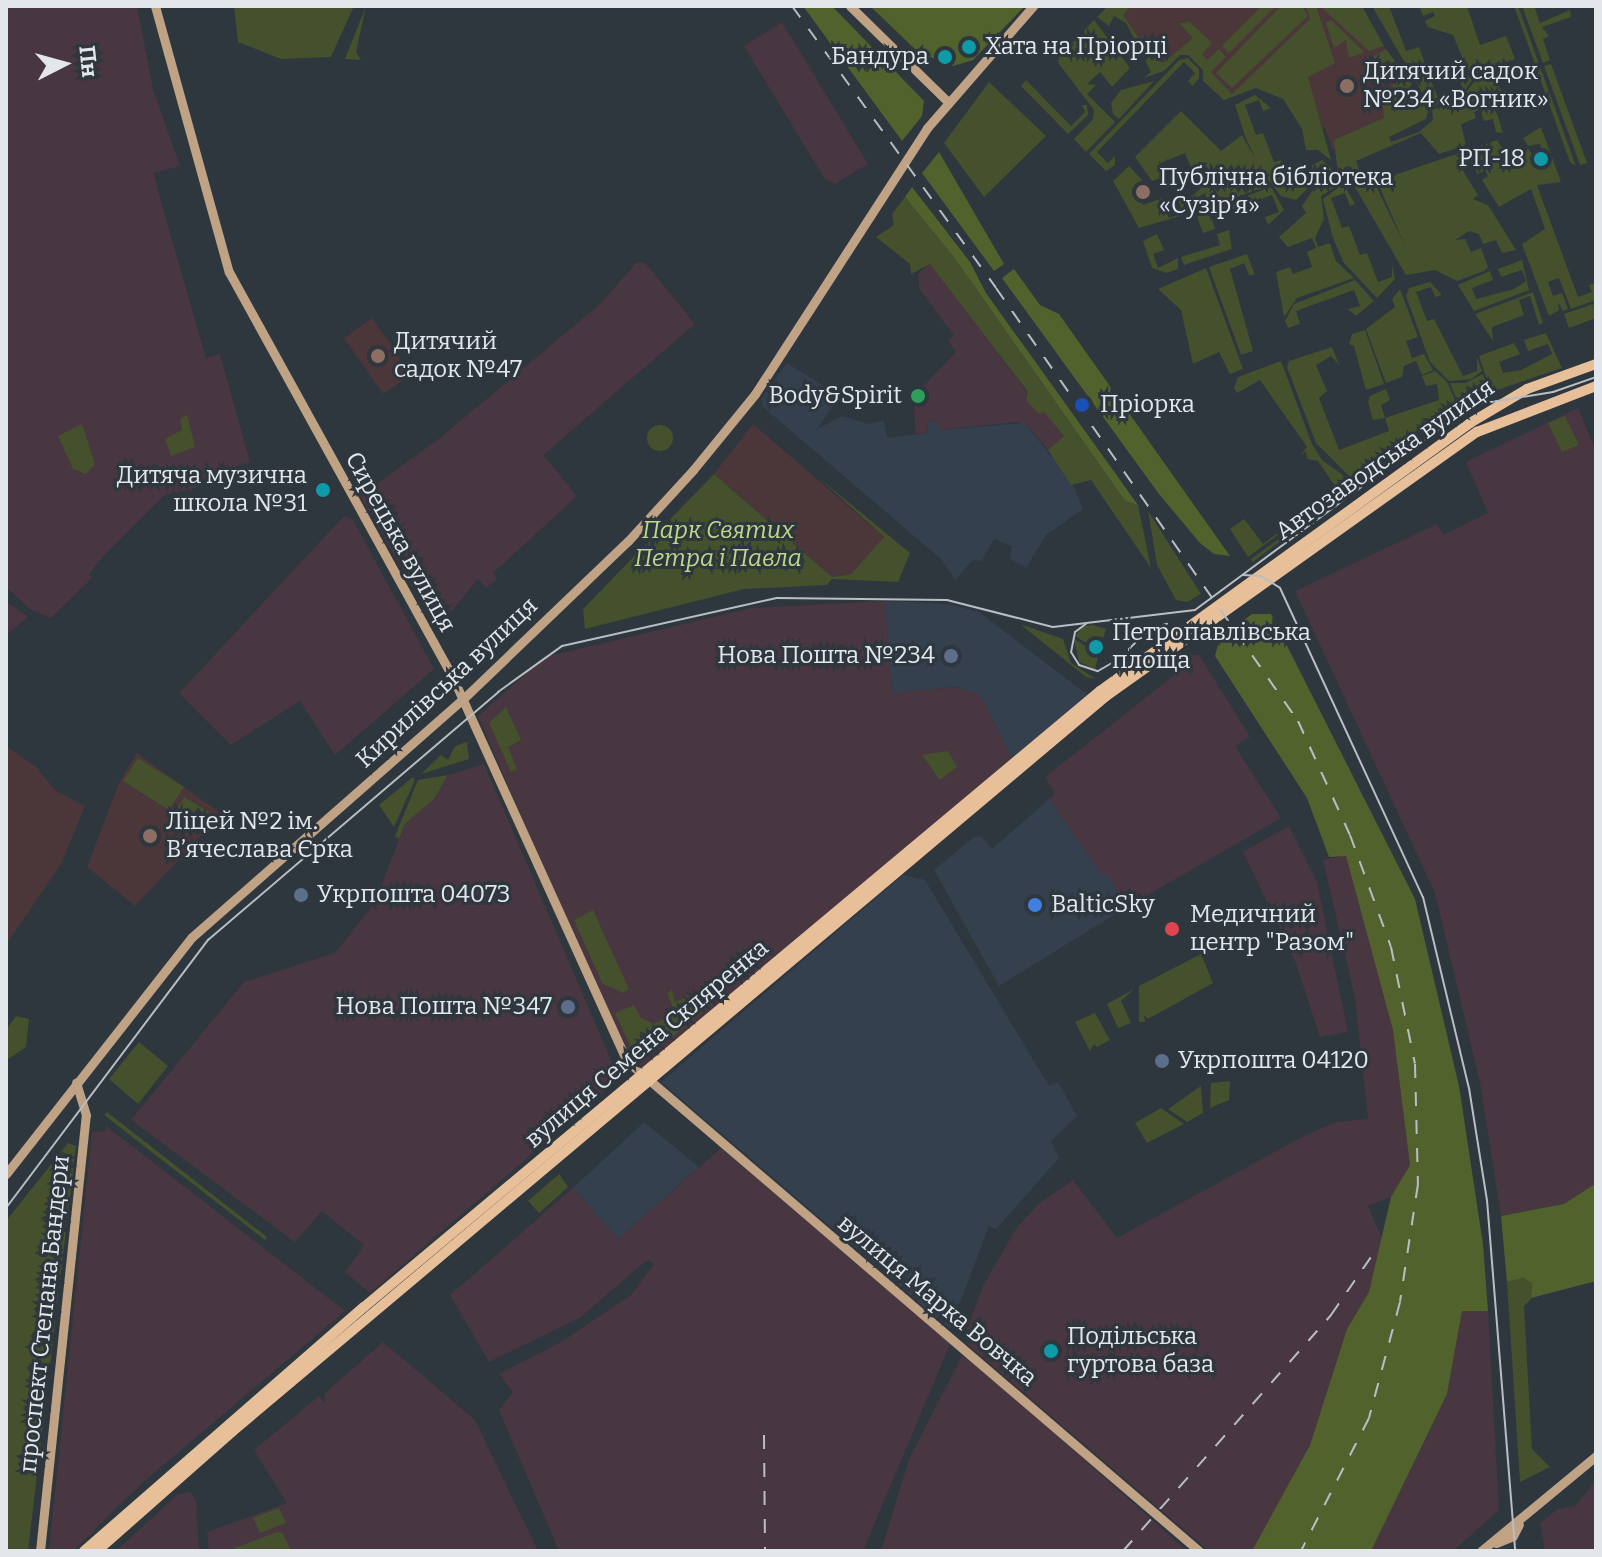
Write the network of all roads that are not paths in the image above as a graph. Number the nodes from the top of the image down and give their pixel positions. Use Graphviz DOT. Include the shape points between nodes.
graph roads {
  1 [pos="155,6"];
  2 [pos="850,6"];
  3 [pos="1033,6"];
  4 [pos="948,102"];
  5 [pos="1596,364"];
  6 [pos="1596,386"];
  7 [pos="1251,584"];
  8 [pos="463,699"];
  9 [pos="644,1079"];
  10 [pos="76,1082"];
  11 [pos="6,1174"];
  12 [pos="1596,1456"];
  13 [pos="1483,1550"];
  14 [pos="40,1551"];
  15 [pos="84,1551"];
  16 [pos="97,1551"];
  17 [pos="1199,1551"];
  1 -- 8 [label="main road, Сирецька вулиця" via="229,272"];
  2 -- 4 [label="main road"];
  3 -- 4 [label="main road, Кирилівська вулиця"];
  4 -- 8 [label="main road, Кирилівська вулиця" via="755,394 628,541"];
  5 -- 7 [label="main road, Автозаводська вулиця" via="1507,400"];
  6 -- 7 [label="main road, Автозаводська вулиця" via="1477,432"];
  7 -- 9 [label="main road, вулиця Семена Скляренка" via="957,806"];
  8 -- 9 [label="main road, Сирецька вулиця" via="618,1044"];
  8 -- 10 [label="main road, Кирилівська вулиця" via="213,916 174,956"];
  9 -- 15 [label="main road, вулиця Семена Скляренка"];
  9 -- 16 [label="main road, вулиця Семена Скляренка"];
  9 -- 17 [label="main road, вулиця Марка Вовчка"];
  10 -- 11 [label="main road, Кирилівська вулиця"];
  10 -- 14 [label="main road, проспект Степана Бандери" via="86,1115"];
  12 -- 13 [label="main road"];
}
